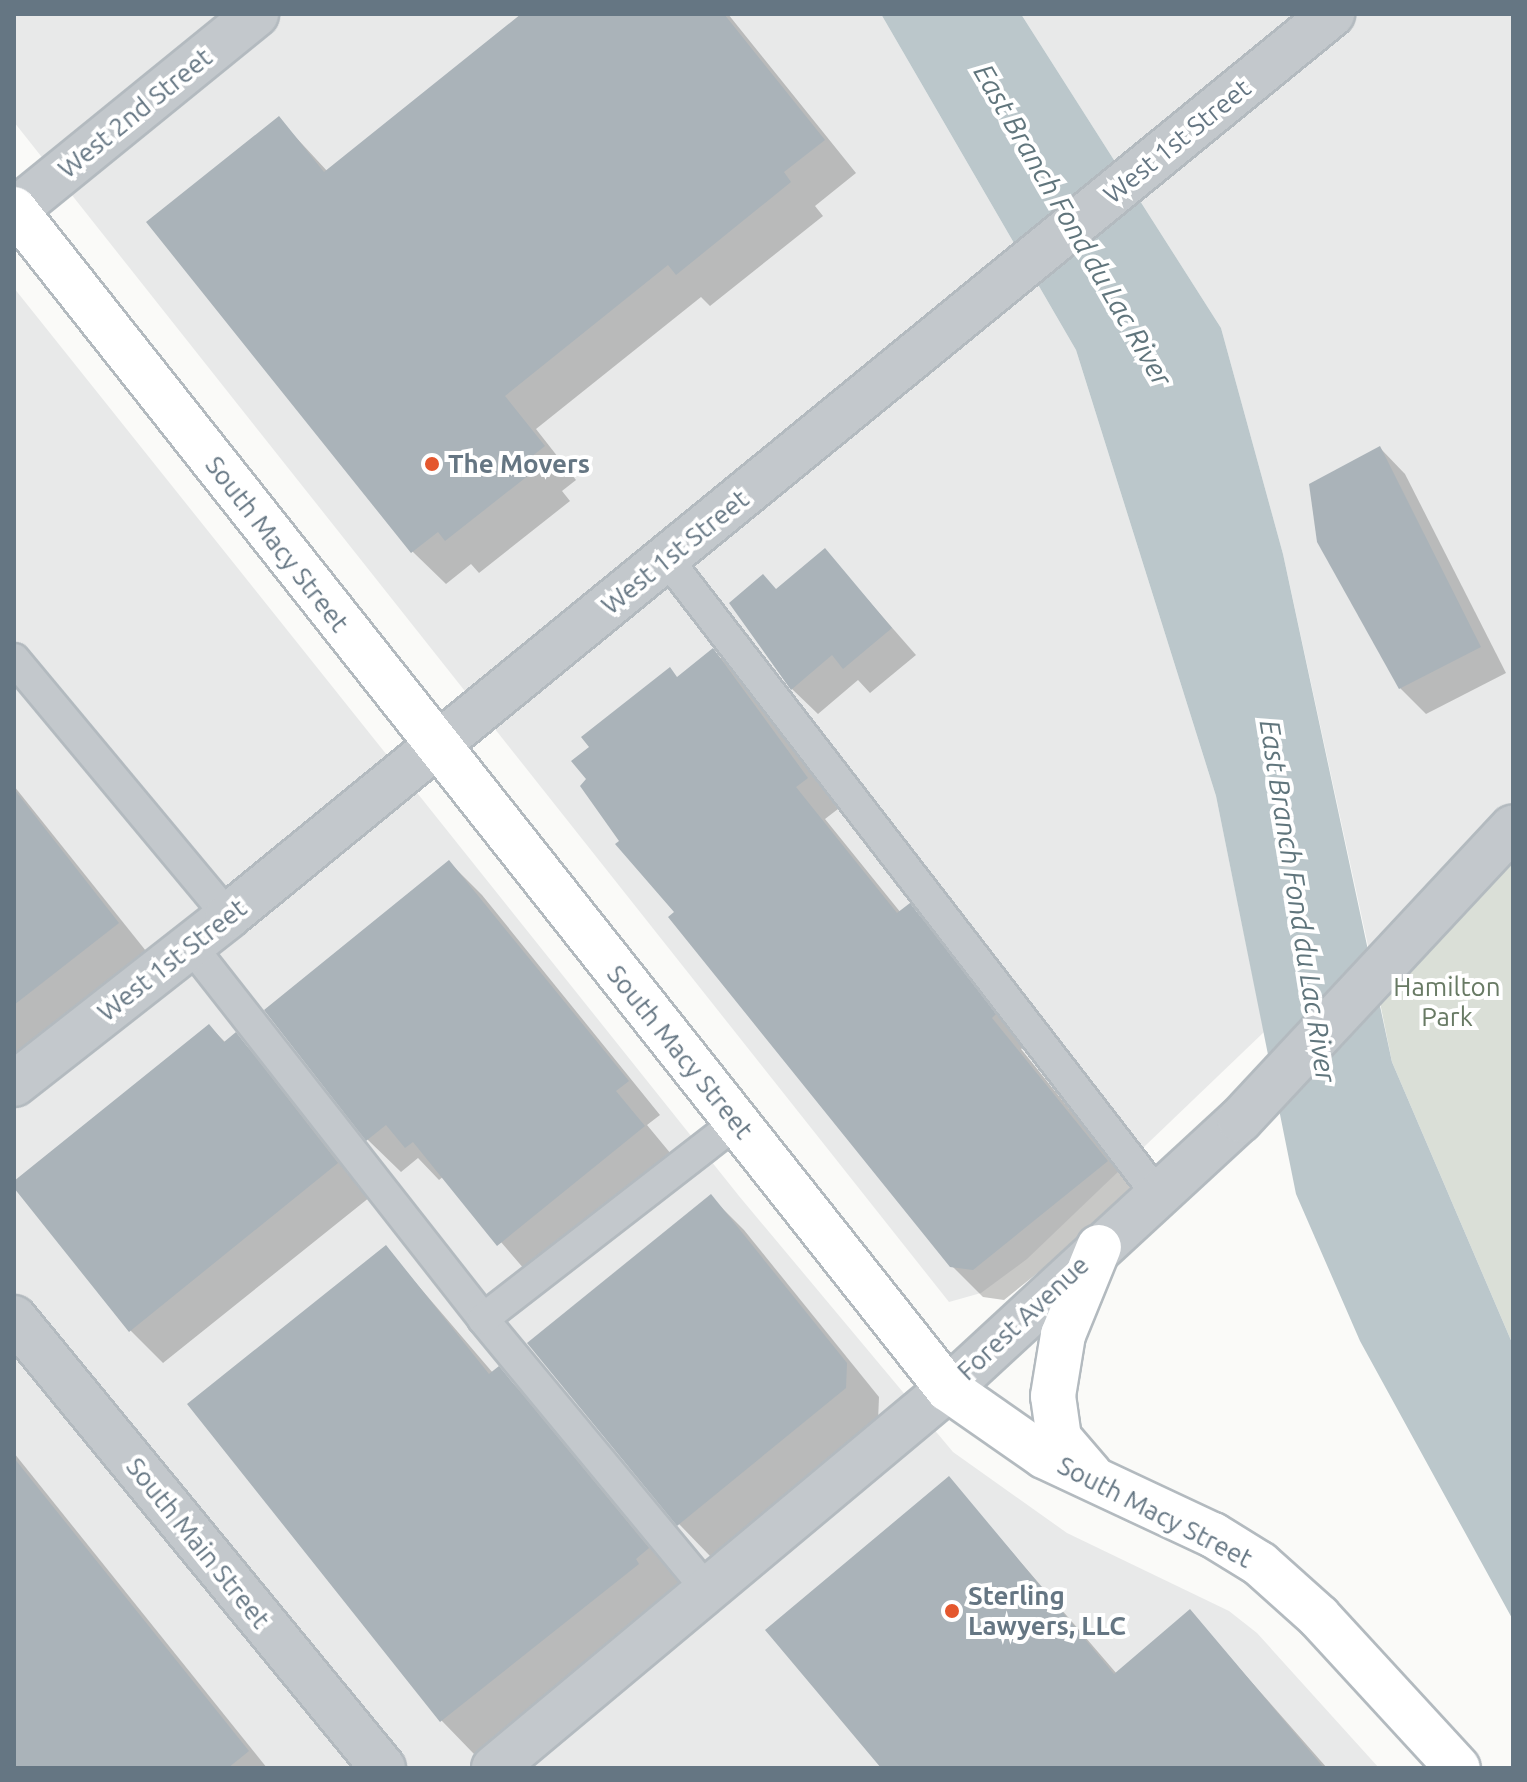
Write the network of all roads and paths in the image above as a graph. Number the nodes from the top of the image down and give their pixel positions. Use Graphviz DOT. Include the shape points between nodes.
graph roads {
  1 [pos="256,14"];
  2 [pos="1332,14"];
  3 [pos="14,210"];
  4 [pos="667,559"];
  5 [pos="14,659"];
  6 [pos="436,747"];
  7 [pos="1513,827"];
  8 [pos="228,916"];
  9 [pos="191,946"];
  10 [pos="14,1084"];
  11 [pos="737,1122"];
  12 [pos="1157,1194"];
  13 [pos="1099,1247"];
  14 [pos="14,1318"];
  15 [pos="483,1319"];
  16 [pos="948,1389"];
  17 [pos="1100,1485"];
  18 [pos="707,1590"];
  19 [pos="383,1768"];
  20 [pos="494,1768"];
  21 [pos="1458,1768"];
  1 -- 3 [label="street, West 2nd Street"];
  2 -- 4 [label="street, West 1st Street"];
  3 -- 6 [label="main road, South Macy Street"];
  4 -- 6 [label="street, West 1st Street"];
  4 -- 12 [label="lane"];
  5 -- 8 [label="lane"];
  6 -- 8 [label="street, West 1st Street"];
  6 -- 11 [label="main road, South Macy Street"];
  7 -- 12 [label="street, Forest Avenue" via="1262,1097"];
  8 -- 9 [label="street, West 1st Street"];
  9 -- 10 [label="street, West 1st Street"];
  9 -- 15 [label="lane"];
  11 -- 15 [label="lane"];
  11 -- 16 [label="main road, South Macy Street"];
  12 -- 13 [label="street, Forest Avenue"];
  13 -- 16 [label="street, Forest Avenue"];
  13 -- 17 [label="main road" via="1063,1335 1053,1404 1059,1438"];
  14 -- 19 [label="street, South Main Street"];
  15 -- 18 [label="lane"];
  16 -- 17 [label="main road, South Macy Street" via="1044,1456"];
  16 -- 18 [label="street, Forest Avenue"];
  17 -- 21 [label="main road, South Macy Street" via="1213,1535 1260,1564 1319,1617"];
  18 -- 20 [label="street, Forest Avenue"];
}
